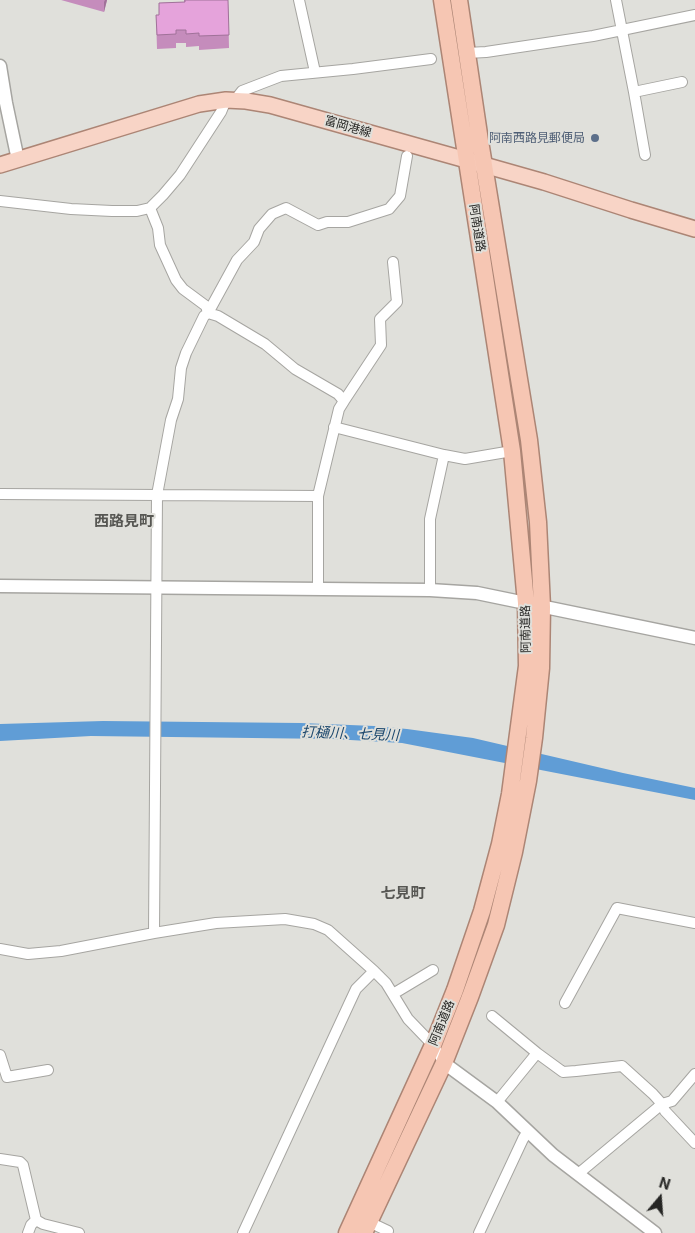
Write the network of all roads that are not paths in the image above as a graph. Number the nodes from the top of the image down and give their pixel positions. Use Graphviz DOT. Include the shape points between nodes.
graph roads {
  1 [pos="299,0"];
  2 [pos="442,0"];
  3 [pos="459,0"];
  4 [pos="616,0"];
  5 [pos="695,15"];
  6 [pos="623,30"];
  7 [pos="467,53"];
  8 [pos="431,59"];
  9 [pos="0,66"];
  10 [pos="315,72"];
  11 [pos="682,82"];
  12 [pos="634,92"];
  13 [pos="231,100"];
  14 [pos="645,155"];
  15 [pos="407,156"];
  16 [pos="18,160"];
  17 [pos="467,160"];
  18 [pos="0,165"];
  19 [pos="484,165"];
  20 [pos="0,201"];
  21 [pos="150,208"];
  22 [pos="695,229"];
  23 [pos="394,262"];
  24 [pos="208,313"];
  25 [pos="344,401"];
  26 [pos="334,427"];
  27 [pos="512,452"];
  28 [pos="444,455"];
  29 [pos="0,494"];
  30 [pos="158,496"];
  31 [pos="318,496"];
  32 [pos="0,586"];
  33 [pos="156,587"];
  34 [pos="318,589"];
  35 [pos="430,590"];
  36 [pos="526,603"];
  37 [pos="542,607"];
  38 [pos="695,638"];
  39 [pos="526,736"];
  40 [pos="695,923"];
  41 [pos="154,933"];
  42 [pos="0,950"];
  43 [pos="433,970"];
  44 [pos="374,971"];
  45 [pos="392,994"];
  46 [pos="565,1003"];
  47 [pos="492,1016"];
  48 [pos="433,1045"];
  49 [pos="537,1053"];
  50 [pos="0,1055"];
  51 [pos="444,1063"];
  52 [pos="48,1070"];
  53 [pos="695,1074"];
  54 [pos="497,1102"];
  55 [pos="662,1104"];
  56 [pos="528,1131"];
  57 [pos="695,1143"];
  58 [pos="0,1159"];
  59 [pos="578,1174"];
  60 [pos="36,1220"];
  61 [pos="366,1228"];
  62 [pos="28,1233"];
  63 [pos="79,1233"];
  64 [pos="243,1233"];
  65 [pos="347,1233"];
  66 [pos="388,1233"];
  67 [pos="479,1233"];
  68 [pos="655,1233"];
  1 -- 10 [label="street"];
  2 -- 17 [label="highway, 阿南道路"];
  3 -- 7 [label="highway, 阿南道路"];
  4 -- 6 [label="street"];
  5 -- 6 [label="street"];
  6 -- 7 [label="street"];
  6 -- 12 [label="street"];
  7 -- 19 [label="highway, 阿南道路"];
  8 -- 10 [label="street"];
  9 -- 16 [label="street"];
  10 -- 13 [label="street" via="281,76 242,91"];
  11 -- 12 [label="street"];
  12 -- 14 [label="street"];
  13 -- 16 [label="main road, 富岡港線" via="199,104"];
  13 -- 17 [label="main road, 富岡港線" via="270,105"];
  13 -- 21 [label="street" via="180,174"];
  15 -- 24 [label="street" via="400,196 389,210 348,222 318,225 286,208 272,214 259,229 254,242 237,260"];
  16 -- 18 [label="main road, 富岡港線"];
  17 -- 19 [label="main road, 富岡港線"];
  17 -- 27 [label="highway, 阿南道路"];
  19 -- 22 [label="main road, 富岡港線"];
  19 -- 37 [label="highway, 阿南道路" via="529,440 538,522"];
  20 -- 21 [label="street" via="112,211"];
  21 -- 24 [label="street" via="158,228 160,245 176,280 206,306"];
  23 -- 25 [label="street" via="397,302 380,319 382,345"];
  24 -- 25 [label="street" via="265,344 295,369 338,394"];
  24 -- 30 [label="street" via="181,368 178,399 171,420"];
  25 -- 26 [label="street"];
  26 -- 28 [label="street"];
  26 -- 31 [label="street"];
  27 -- 28 [label="street" via="465,459"];
  27 -- 36 [label="highway, 阿南道路"];
  28 -- 35 [label="street" via="430,519"];
  29 -- 30 [label="street"];
  30 -- 31 [label="street"];
  30 -- 33 [label="street"];
  31 -- 34 [label="street"];
  32 -- 33 [label="street"];
  33 -- 34 [label="street"];
  33 -- 41 [label="street"];
  34 -- 35 [label="street"];
  35 -- 36 [label="street"];
  36 -- 37 [label="street"];
  36 -- 39 [label="highway, 阿南道路"];
  37 -- 38 [label="street"];
  37 -- 39 [label="highway, 阿南道路" via="541,668"];
  39 -- 48 [label="highway, 阿南道路" via="513,774 500,844 482,912"];
  39 -- 51 [label="highway, 阿南道路" via="528,781 496,925"];
  40 -- 46 [label="street" via="618,908"];
  41 -- 42 [label="street" via="61,951 28,954"];
  41 -- 44 [label="street" via="216,923 285,919 314,924 328,930"];
  43 -- 45 [label="street"];
  44 -- 45 [label="street"];
  44 -- 64 [label="street" via="356,989"];
  45 -- 48 [label="street" via="408,1019"];
  47 -- 49 [label="street"];
  48 -- 51 [label="street"];
  48 -- 65 [label="highway, 阿南道路"];
  49 -- 54 [label="street"];
  49 -- 55 [label="street" via="563,1072 622,1066"];
  50 -- 52 [label="street" via="6,1077"];
  51 -- 54 [label="street"];
  51 -- 61 [label="highway, 阿南道路"];
  53 -- 55 [label="street" via="672,1100"];
  54 -- 56 [label="street"];
  55 -- 57 [label="street"];
  55 -- 59 [label="street"];
  56 -- 59 [label="street"];
  56 -- 67 [label="street"];
  58 -- 60 [label="street" via="23,1165"];
  59 -- 68 [label="street"];
  60 -- 62 [label="street"];
  60 -- 63 [label="street"];
  61 -- 66 [label="street"];
}
